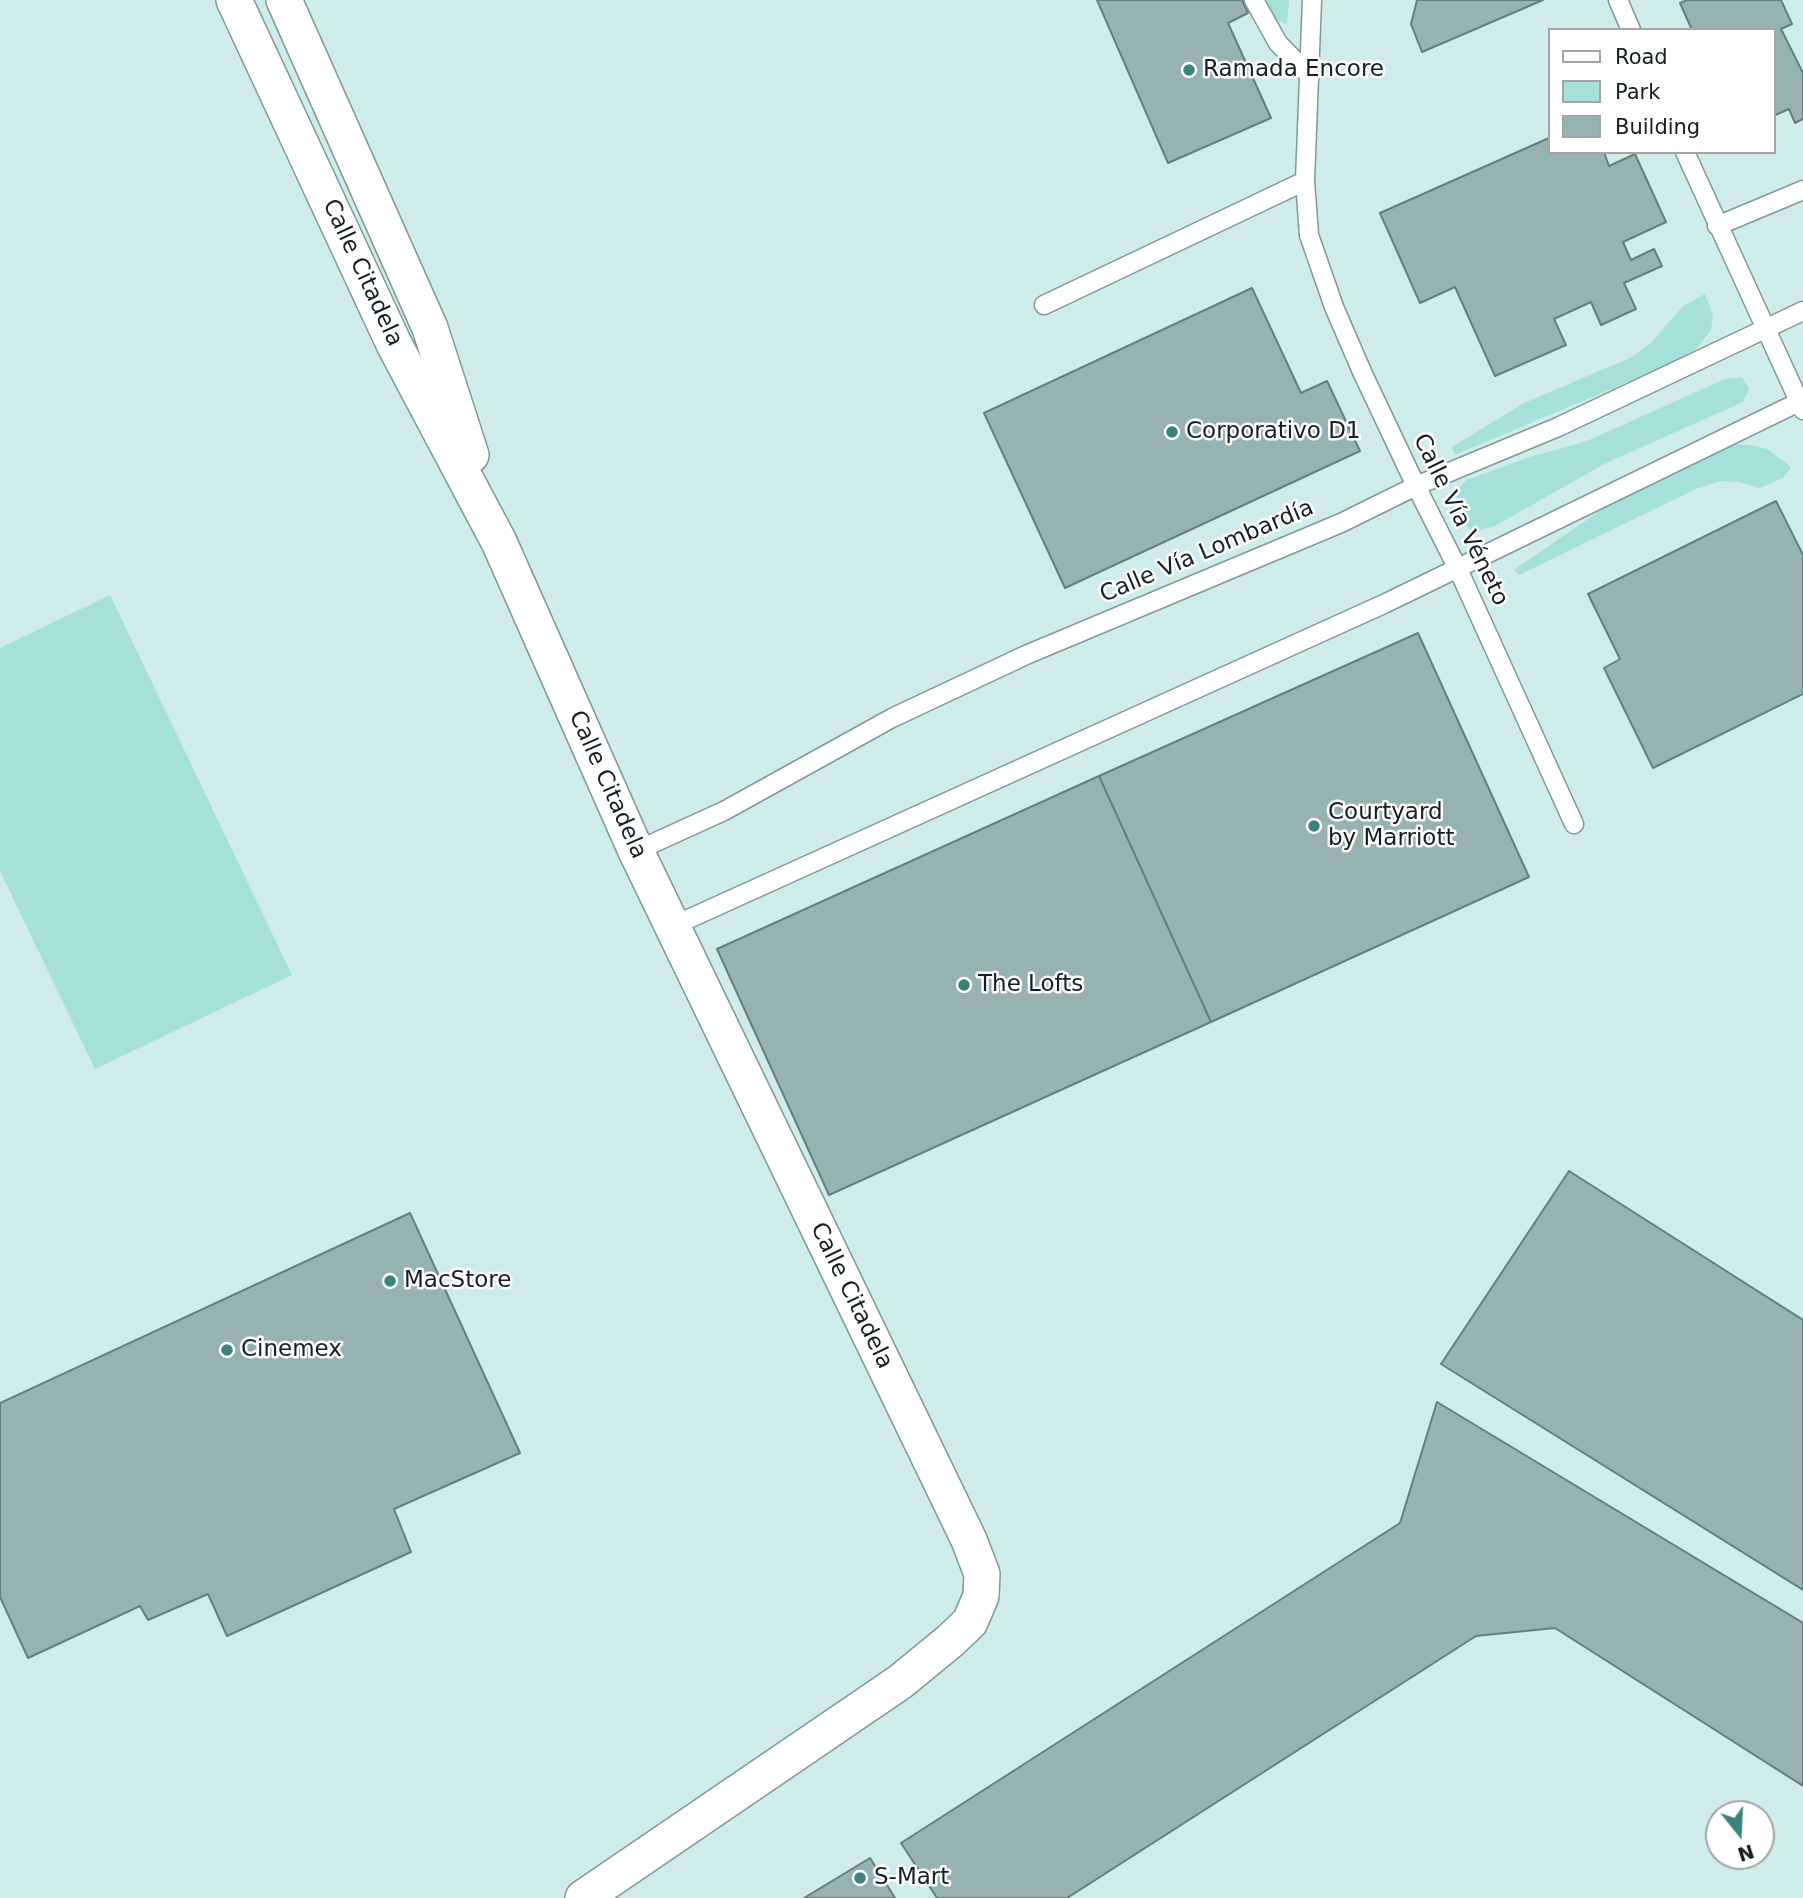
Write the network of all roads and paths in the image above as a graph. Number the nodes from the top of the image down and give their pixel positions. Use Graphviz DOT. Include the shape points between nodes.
graph roads {
  1 [pos="234,0"];
  2 [pos="284,0"];
  3 [pos="1254,0"];
  4 [pos="1312,0"];
  5 [pos="1618,0"];
  6 [pos="1630,28"];
  7 [pos="1310,75"];
  8 [pos="1686,154"];
  9 [pos="1305,181"];
  10 [pos="1803,190"];
  11 [pos="1717,226"];
  12 [pos="1044,305"];
  13 [pos="1803,311"];
  14 [pos="1764,329"];
  15 [pos="1802,404"];
  16 [pos="1416,486"];
  17 [pos="499,542"];
  18 [pos="1458,569"];
  19 [pos="1574,824"];
  20 [pos="636,850"];
  21 [pos="673,926"];
  22 [pos="583,1898"];
  1 -- 17 [label="street, Calle Citadela" via="394,344"];
  2 -- 17 [label="street, Calle Citadela" via="430,328"];
  3 -- 7 [label="lane" via="1278,43"];
  4 -- 7 [label="lane, Calle Vía Véneto"];
  5 -- 6 [label="lane"];
  7 -- 9 [label="lane, Calle Vía Véneto"];
  8 -- 11 [label="lane"];
  9 -- 12 [label="lane"];
  9 -- 16 [label="lane, Calle Vía Véneto" via="1309,234 1334,307"];
  10 -- 11 [label="lane"];
  11 -- 14 [label="lane"];
  13 -- 14 [label="lane, Calle Vía Lombardía"];
  14 -- 15 [label="lane"];
  14 -- 16 [label="lane, Calle Vía Lombardía" via="1558,427"];
  15 -- 18 [label="lane"];
  16 -- 18 [label="lane, Calle Vía Véneto"];
  16 -- 20 [label="lane, Calle Vía Lombardía" via="1340,523 1014,660 892,718 724,811"];
  17 -- 20 [label="street, Calle Citadela"];
  18 -- 19 [label="lane, Calle Vía Véneto"];
  18 -- 21 [label="lane"];
  20 -- 21 [label="street, Calle Citadela"];
  21 -- 22 [label="street, Calle Citadela" via="969,1540 982,1574 981,1596 970,1622 900,1682"];
}
